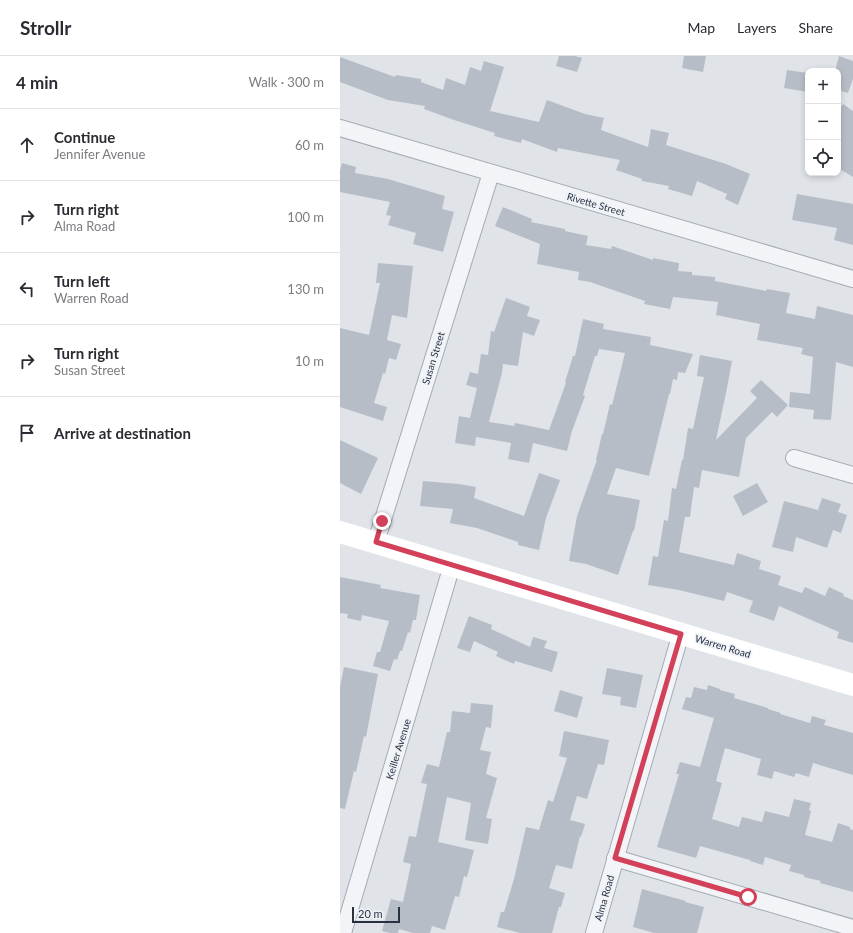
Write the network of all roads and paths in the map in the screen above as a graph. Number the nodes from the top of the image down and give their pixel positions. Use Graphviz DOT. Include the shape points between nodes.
graph roads {
  1 [pos="340,128"];
  2 [pos="491,173"];
  3 [pos="853,279"];
  4 [pos="794,458"];
  5 [pos="853,475"];
  6 [pos="340,532"];
  7 [pos="376,542"];
  8 [pos="452,565"];
  9 [pos="681,634"];
  10 [pos="853,685"];
  11 [pos="615,858"];
  12 [pos="853,928"];
  13 [pos="343,933"];
  14 [pos="594,933"];
  1 -- 2 [label="street, Rivette Street"];
  2 -- 3 [label="street, Rivette Street"];
  2 -- 7 [label="street, Susan Street"];
  4 -- 5 [label="street"];
  6 -- 7 [label="street, Warren Road"];
  7 -- 8 [label="street, Warren Road"];
  8 -- 9 [label="street, Warren Road"];
  8 -- 13 [label="street, Keiller Avenue"];
  9 -- 10 [label="street, Warren Road"];
  9 -- 11 [label="street, Alma Road"];
  11 -- 12 [label="street"];
  11 -- 14 [label="street, Alma Road"];
}
